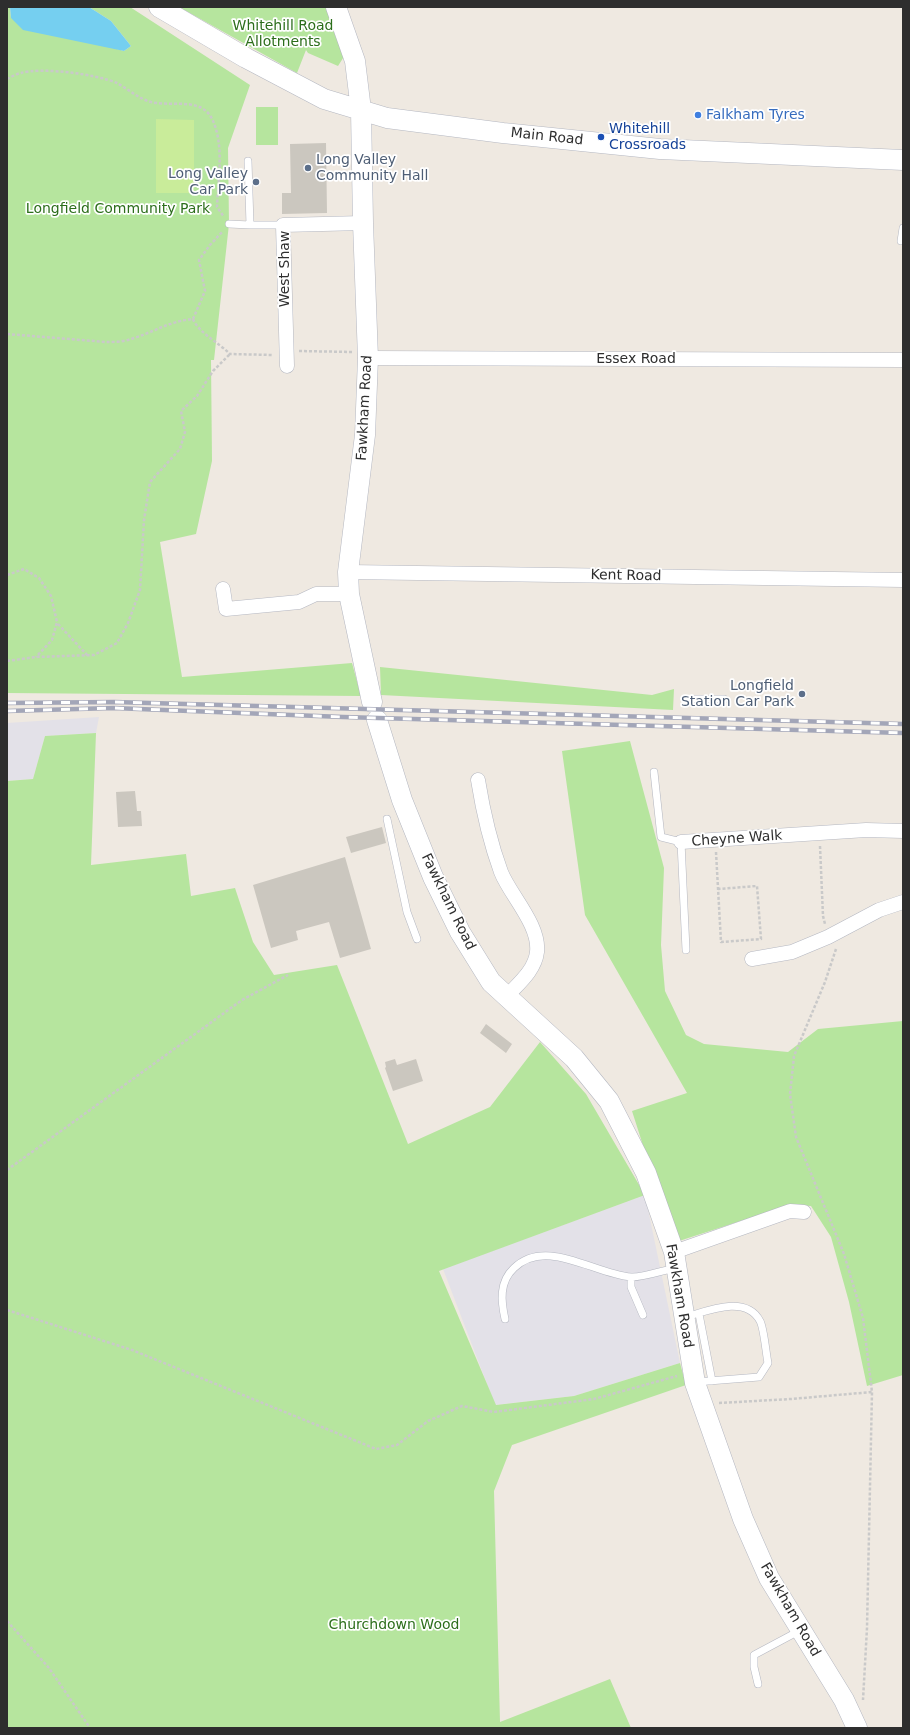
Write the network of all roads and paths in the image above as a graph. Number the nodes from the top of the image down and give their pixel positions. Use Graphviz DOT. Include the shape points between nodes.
graph roads {
  1 [pos="159,7"];
  2 [pos="336,7"];
  3 [pos="7,79"];
  4 [pos="361,110"];
  5 [pos="903,160"];
  6 [pos="248,162"];
  7 [pos="362,223"];
  8 [pos="229,224"];
  9 [pos="250,225"];
  10 [pos="283,225"];
  11 [pos="903,228"];
  12 [pos="901,241"];
  13 [pos="192,319"];
  14 [pos="7,334"];
  15 [pos="230,354"];
  16 [pos="368,355"];
  17 [pos="287,357"];
  18 [pos="903,360"];
  19 [pos="348,572"];
  20 [pos="7,575"];
  21 [pos="903,580"];
  22 [pos="223,589"];
  23 [pos="349,594"];
  24 [pos="57,623"];
  25 [pos="88,656"];
  26 [pos="36,658"];
  27 [pos="7,661"];
  28 [pos="689,699"];
  29 [pos="724,699"];
  30 [pos="654,772"];
  31 [pos="478,780"];
  32 [pos="388,819"];
  33 [pos="903,831"];
  34 [pos="820,833"];
  35 [pos="716,840"];
  36 [pos="681,842"];
  37 [pos="718,889"];
  38 [pos="903,902"];
  39 [pos="834,934"];
  40 [pos="417,939"];
  41 [pos="686,950"];
  42 [pos="752,959"];
  43 [pos="288,975"];
  44 [pos="507,996"];
  45 [pos="7,1170"];
  46 [pos="804,1212"];
  47 [pos="675,1260"];
  48 [pos="631,1278"];
  49 [pos="7,1310"];
  50 [pos="643,1315"];
  51 [pos="691,1316"];
  52 [pos="505,1319"];
  53 [pos="700,1378"];
  54 [pos="872,1392"];
  55 [pos="702,1403"];
  56 [pos="7,1621"];
  57 [pos="800,1631"];
  58 [pos="758,1684"];
  59 [pos="863,1705"];
  60 [pos="90,1728"];
  61 [pos="857,1728"];
  1 -- 4 [label="street, Main Road" via="246,58 324,99"];
  2 -- 4 [label="street, Fawkham Road" via="356,61"];
  3 -- 8 [label="path" via="20,73 61,72 105,78 150,102 190,104 202,108 211,116 219,146 217,207"];
  4 -- 5 [label="street, Main Road" via="387,118 660,149"];
  4 -- 7 [label="street, Fawkham Road"];
  6 -- 9 [label="lane"];
  7 -- 10 [label="street, West Shaw"];
  7 -- 16 [label="street, Fawkham Road"];
  8 -- 9 [label="lane"];
  8 -- 13 [label="path" via="199,260 204,291"];
  9 -- 10 [label="lane"];
  10 -- 17 [label="street, West Shaw"];
  11 -- 12 [label="lane"];
  13 -- 14 [label="path" via="170,323 119,342"];
  13 -- 15 [label="path" via="196,327"];
  15 -- 17 [label="path"];
  15 -- 25 [label="path" via="213,371 197,396 181,411 185,432 180,449 150,482 144,520 140,590 128,624 117,643"];
  16 -- 17 [label="path"];
  16 -- 18 [label="street, Essex Road"];
  16 -- 19 [label="street, Fawkham Road" via="365,435"];
  19 -- 21 [label="street, Kent Road"];
  19 -- 23 [label="street, Fawkham Road"];
  20 -- 24 [label="path" via="24,569 39,578 51,596"];
  22 -- 23 [label="street" via="226,610 299,602 316,594"];
  23 -- 44 [label="street, Fawkham Road" via="374,711 402,800 433,876 460,932 491,982"];
  24 -- 25 [label="path"];
  24 -- 26 [label="path" via="52,640"];
  25 -- 26 [label="path"];
  26 -- 27 [label="path"];
  28 -- 29 [label="lane"];
  30 -- 36 [label="lane" via="661,837"];
  31 -- 44 [label="street" via="483,814 501,872 536,936 534,964"];
  32 -- 40 [label="lane" via="408,912"];
  33 -- 34 [label="street, Cheyne Walk"];
  34 -- 35 [label="street, Cheyne Walk"];
  34 -- 39 [label="path" via="822,916"];
  35 -- 36 [label="street, Cheyne Walk"];
  35 -- 37 [label="path"];
  36 -- 41 [label="lane"];
  37 -- 37 [label="path" via="756,886 761,939 721,942"];
  38 -- 39 [label="street" via="879,910"];
  39 -- 42 [label="street" via="792,952"];
  39 -- 54 [label="path" via="834,956 794,1056 790,1094 796,1137 844,1254 863,1318"];
  43 -- 45 [label="path" via="231,1008"];
  44 -- 47 [label="street, Fawkham Road" via="574,1058 609,1101 646,1173"];
  46 -- 47 [label="street" via="790,1210"];
  47 -- 48 [label="lane"];
  47 -- 51 [label="street, Fawkham Road"];
  48 -- 50 [label="lane" via="631,1287"];
  48 -- 52 [label="lane" via="549,1255 532,1256 519,1263 502,1286 501,1302"];
  49 -- 53 [label="path" via="132,1350 376,1449 397,1445 428,1421 462,1406 494,1412 594,1399"];
  51 -- 53 [label="street, Fawkham Road"];
  51 -- 53 [label="lane" via="726,1306 738,1306 752,1311 760,1321 768,1363 759,1377"];
  53 -- 55 [label="street, Fawkham Road"];
  54 -- 55 [label="path"];
  54 -- 59 [label="path"];
  55 -- 57 [label="street, Fawkham Road" via="743,1519 769,1578"];
  56 -- 60 [label="path" via="49,1668"];
  57 -- 58 [label="lane" via="754,1655"];
  57 -- 61 [label="street, Fawkham Road" via="844,1700"];
}
